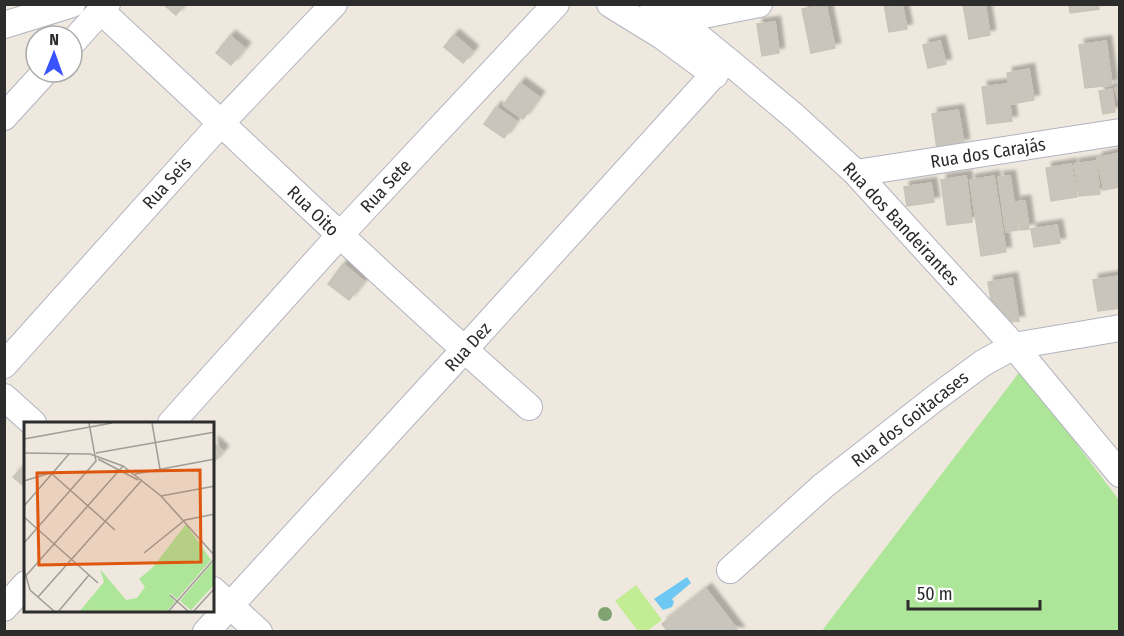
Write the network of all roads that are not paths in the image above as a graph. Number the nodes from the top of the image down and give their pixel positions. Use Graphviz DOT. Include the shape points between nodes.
graph roads {
  1 [pos="72,4"];
  2 [pos="334,4"];
  3 [pos="556,4"];
  4 [pos="610,4"];
  5 [pos="653,4"];
  6 [pos="759,4"];
  7 [pos="104,8"];
  8 [pos="678,20"];
  9 [pos="4,25"];
  10 [pos="84,30"];
  11 [pos="721,68"];
  12 [pos="34,84"];
  13 [pos="4,117"];
  14 [pos="221,123"];
  15 [pos="1119,132"];
  16 [pos="856,173"];
  17 [pos="339,236"];
  18 [pos="1119,328"];
  19 [pos="1014,346"];
  20 [pos="465,351"];
  21 [pos="4,365"];
  22 [pos="4,397"];
  23 [pos="529,407"];
  24 [pos="32,422"];
  25 [pos="172,422"];
  26 [pos="1119,474"];
  27 [pos="730,570"];
  28 [pos="24,586"];
  29 [pos="221,598"];
  30 [pos="4,608"];
  31 [pos="206,632"];
  32 [pos="259,632"];
  1 -- 9 [label="street"];
  2 -- 14 [label="street, Rua Seis"];
  3 -- 17 [label="street, Rua Sete"];
  4 -- 11 [label="street, Rua dos Bandeirantes"];
  5 -- 8 [label="street, Rua dos Bandeirantes"];
  6 -- 8 [label="street"];
  7 -- 10 [label="street"];
  7 -- 14 [label="street, Rua Oito"];
  8 -- 11 [label="street, Rua dos Bandeirantes"];
  11 -- 16 [label="street, Rua dos Bandeirantes" via="795,117"];
  11 -- 20 [label="street, Rua Dez"];
  12 -- 13 [label="street"];
  14 -- 17 [label="street, Rua Oito"];
  14 -- 21 [label="street, Rua Seis"];
  15 -- 16 [label="street, Rua dos Carajás"];
  16 -- 19 [label="street, Rua dos Bandeirantes"];
  17 -- 20 [label="street, Rua Oito"];
  17 -- 25 [label="street, Rua Sete"];
  18 -- 19 [label="street, Rua dos Goitacases"];
  19 -- 26 [label="street, Rua dos Bandeirantes"];
  19 -- 27 [label="street, Rua dos Goitacases" via="983,363 823,486"];
  20 -- 23 [label="street, Rua Oito"];
  20 -- 29 [label="street, Rua Dez"];
  22 -- 24 [label="street"];
  28 -- 30 [label="street"];
  29 -- 31 [label="street, Rua Dez"];
  29 -- 32 [label="street"];
}
